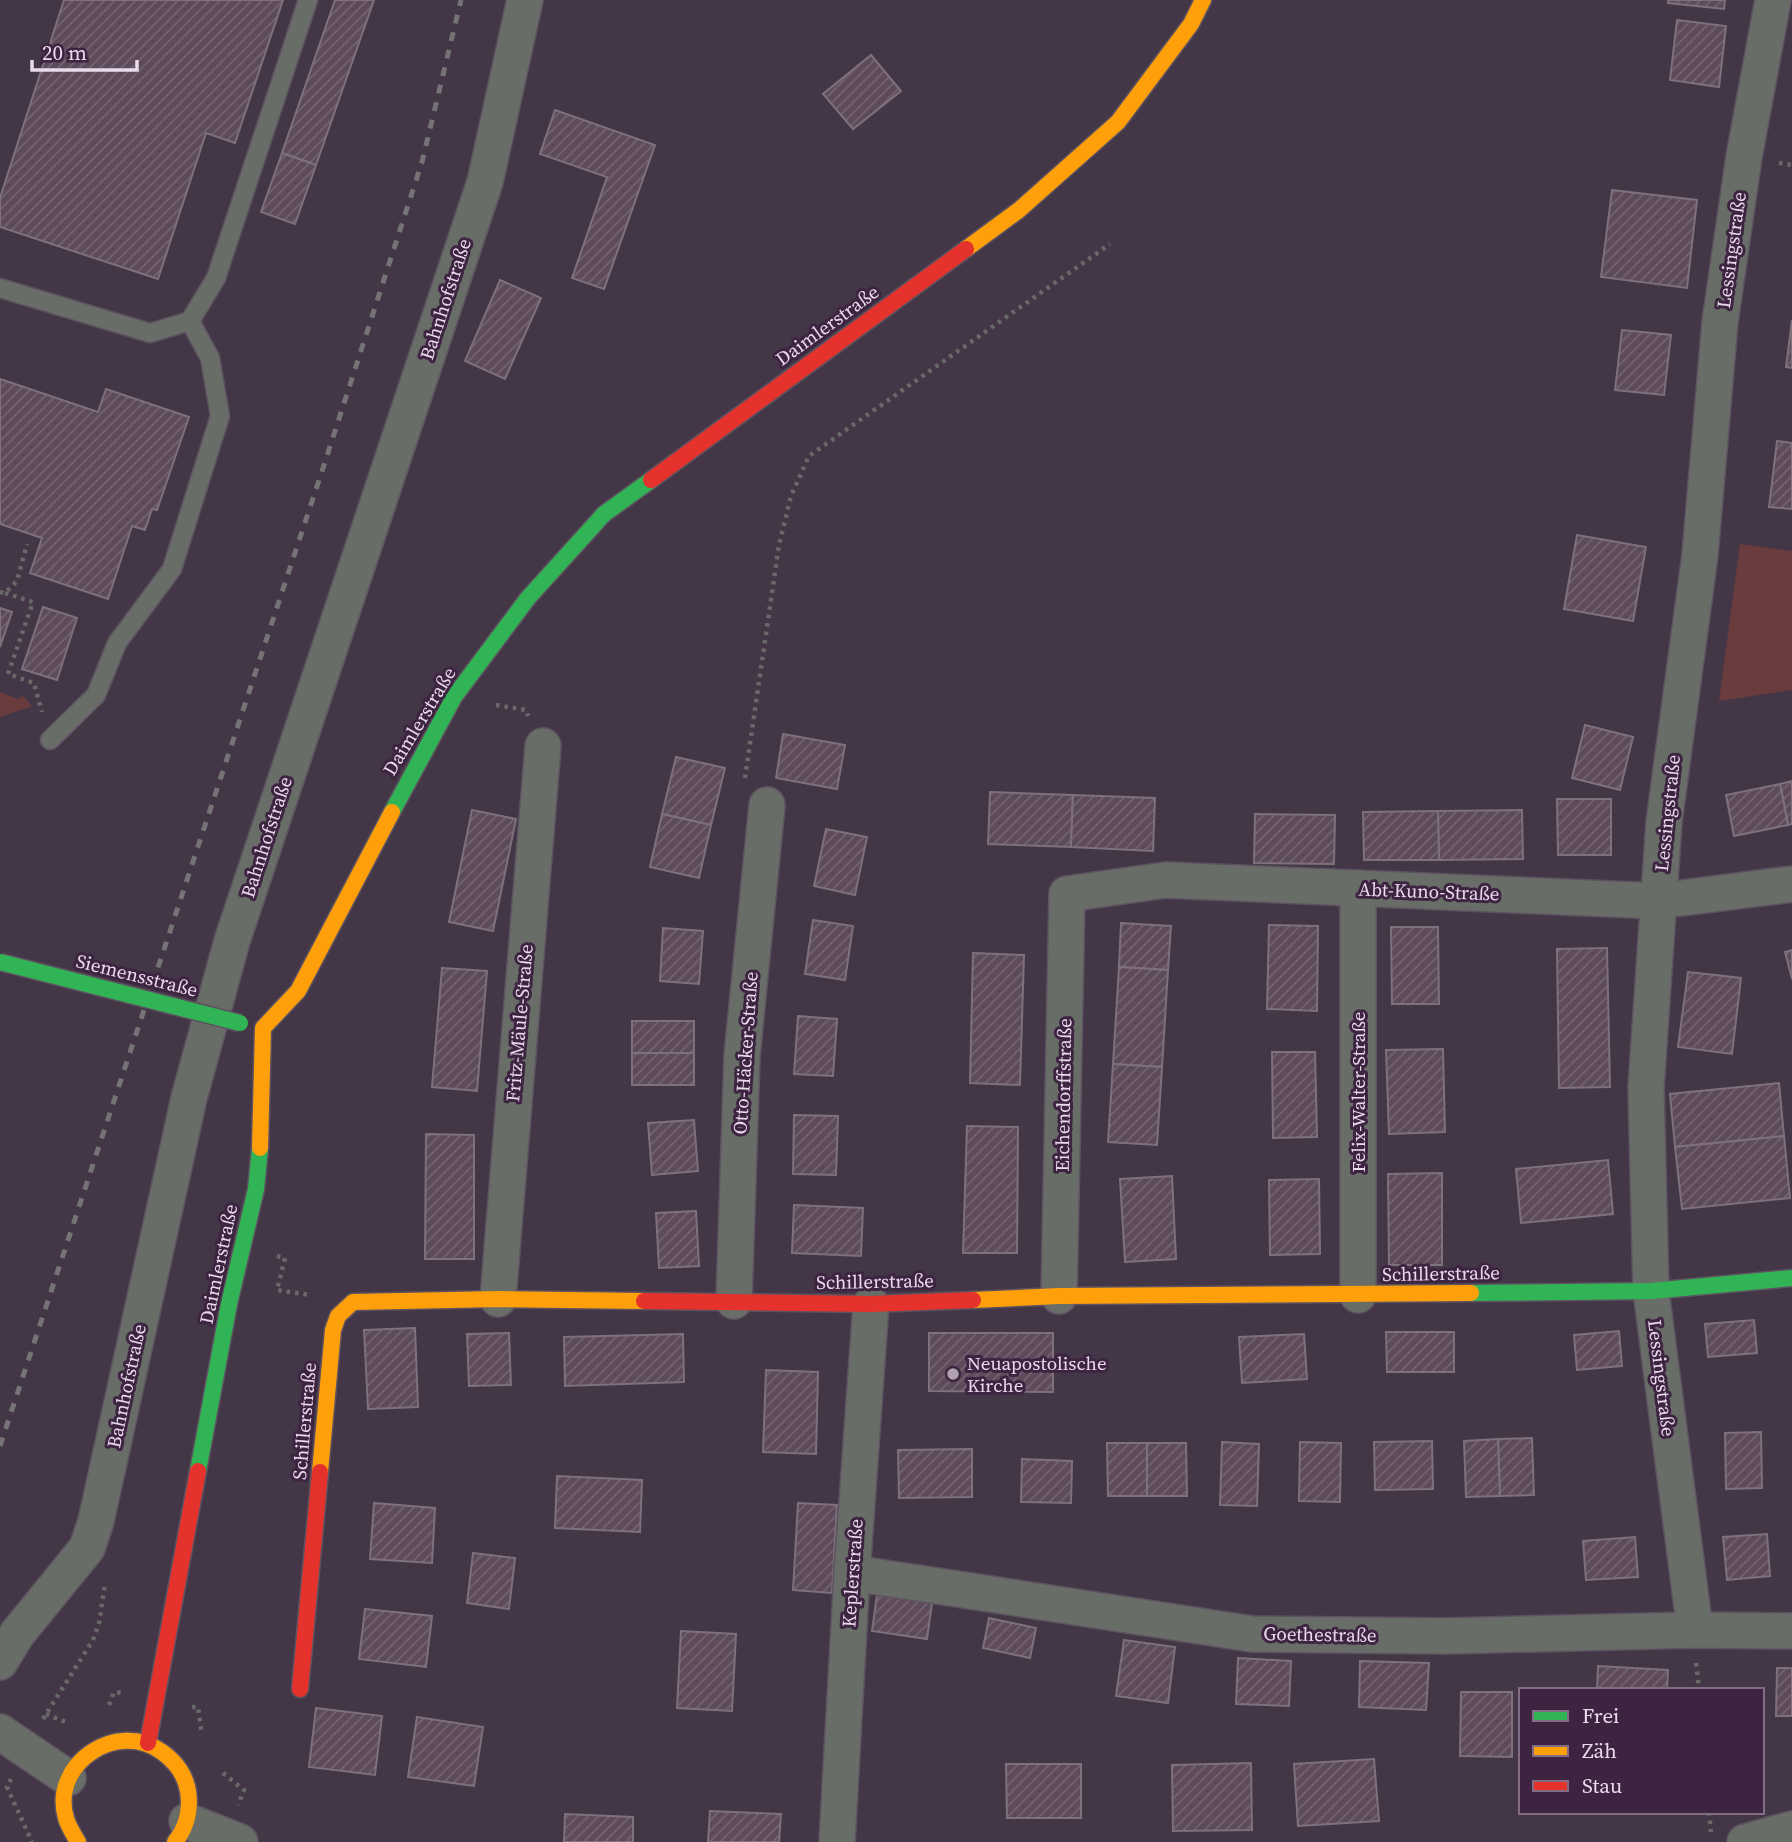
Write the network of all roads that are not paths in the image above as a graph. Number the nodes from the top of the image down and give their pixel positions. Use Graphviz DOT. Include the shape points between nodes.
graph roads {
  1 [pos="308,0"];
  2 [pos="525,0"];
  3 [pos="1203,0"];
  4 [pos="1773,0"];
  5 [pos="0,288"];
  6 [pos="190,321"];
  7 [pos="50,740"];
  8 [pos="543,746"];
  9 [pos="767,805"];
  10 [pos="1792,884"];
  11 [pos="1358,888"];
  12 [pos="1067,894"];
  13 [pos="1658,901"];
  14 [pos="0,962"];
  15 [pos="264,1028"];
  16 [pos="1792,1278"];
  17 [pos="1651,1291"];
  18 [pos="1358,1295"];
  19 [pos="1059,1296"];
  20 [pos="498,1299"];
  21 [pos="734,1301"];
  22 [pos="871,1304"];
  23 [pos="852,1573"];
  24 [pos="1695,1630"];
  25 [pos="1792,1631"];
  26 [pos="0,1662"];
  27 [pos="300,1689"];
  28 [pos="12,1741"];
  29 [pos="148,1743"];
  30 [pos="68,1778"];
  31 [pos="1792,1829"];
  32 [pos="181,1832"];
  33 [pos="78,1842"];
  34 [pos="240,1842"];
  35 [pos="837,1842"];
  36 [pos="1745,1842"];
  1 -- 6 [label="lane" via="216,278"];
  2 -- 26 [label="street, Bahnhofstraße" via="485,181 228,954 189,1098 96,1521 87,1548"];
  3 -- 15 [label="street, Daimlerstraße" via="1191,24 1118,122 1019,210 604,514 528,598 453,697 298,991"];
  4 -- 13 [label="street, Lessingstraße" via="1720,322 1700,555 1664,822"];
  5 -- 6 [label="lane" via="150,332"];
  6 -- 7 [label="lane" via="210,358 220,416 172,569 117,643 96,695"];
  8 -- 20 [label="street, Fritz-Mäule-Straße"];
  9 -- 21 [label="street, Otto-Häcker-Straße" via="742,1056"];
  10 -- 13 [label="street, Abt-Kuno-Straße"];
  11 -- 12 [label="street, Abt-Kuno-Straße" via="1166,880"];
  11 -- 13 [label="street, Abt-Kuno-Straße"];
  11 -- 18 [label="street, Felix-Walter-Straße"];
  12 -- 19 [label="street, Eichendorffstraße"];
  13 -- 17 [label="street, Lessingstraße" via="1646,1088"];
  14 -- 15 [label="street, Siemensstraße, bridge"];
  15 -- 29 [label="street, Daimlerstraße" via="256,1189 229,1304"];
  16 -- 17 [label="street, Schillerstraße"];
  17 -- 18 [label="street, Schillerstraße"];
  17 -- 24 [label="street, Lessingstraße"];
  18 -- 19 [label="street, Schillerstraße"];
  19 -- 22 [label="street, Schillerstraße"];
  20 -- 21 [label="street, Schillerstraße"];
  20 -- 27 [label="street, Schillerstraße" via="353,1302 338,1315"];
  21 -- 22 [label="street, Schillerstraße"];
  22 -- 23 [label="street, Keplerstraße"];
  23 -- 24 [label="street, Goethestraße" via="1252,1634 1446,1636"];
  23 -- 35 [label="street, Keplerstraße"];
  24 -- 25 [label="street, Goethestraße"];
  28 -- 30 [label="street"];
  29 -- 30 [label="street" via="110,1741 78,1762"];
  29 -- 32 [label="street" via="165,1752 187,1783 190,1802"];
  30 -- 33 [label="street" via="65,1815"];
  31 -- 36 [label="street"];
  32 -- 34 [label="street"];
}
